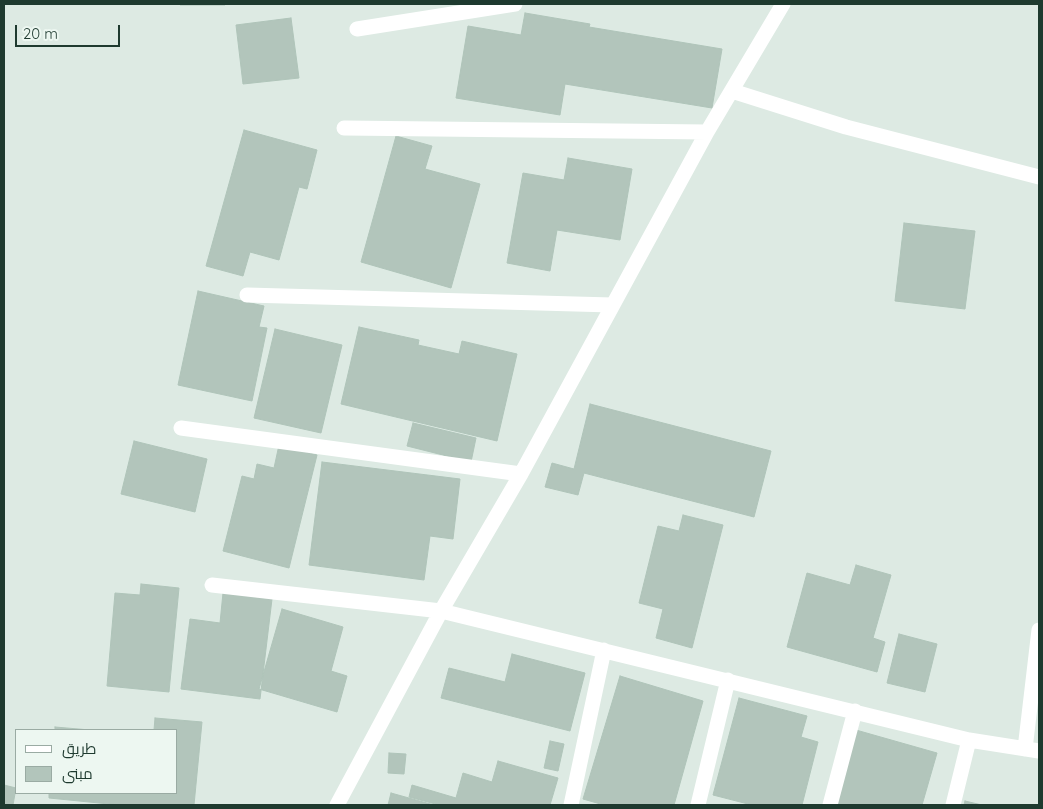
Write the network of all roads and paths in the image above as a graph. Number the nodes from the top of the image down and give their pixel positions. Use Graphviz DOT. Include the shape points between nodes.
graph roads {
  1 [pos="515,4"];
  2 [pos="783,4"];
  3 [pos="358,29"];
  4 [pos="732,91"];
  5 [pos="344,128"];
  6 [pos="707,132"];
  7 [pos="1039,177"];
  8 [pos="248,294"];
  9 [pos="612,305"];
  10 [pos="181,428"];
  11 [pos="521,474"];
  12 [pos="212,585"];
  13 [pos="441,611"];
  14 [pos="1039,630"];
  15 [pos="604,650"];
  16 [pos="728,680"];
  17 [pos="856,712"];
  18 [pos="969,740"];
  19 [pos="1032,750"];
  20 [pos="337,805"];
  21 [pos="571,805"];
  22 [pos="698,805"];
  23 [pos="830,805"];
  24 [pos="953,805"];
  1 -- 3 [label="street"];
  2 -- 4 [label="street"];
  4 -- 6 [label="street"];
  4 -- 7 [label="street" via="846,127"];
  5 -- 6 [label="street"];
  6 -- 9 [label="street"];
  8 -- 9 [label="street"];
  9 -- 11 [label="street"];
  10 -- 11 [label="street"];
  11 -- 13 [label="street"];
  12 -- 13 [label="street"];
  13 -- 15 [label="street"];
  13 -- 20 [label="street"];
  14 -- 19 [label="street"];
  15 -- 16 [label="street"];
  15 -- 21 [label="street"];
  16 -- 17 [label="street"];
  16 -- 22 [label="street"];
  17 -- 18 [label="street"];
  17 -- 23 [label="street"];
  18 -- 19 [label="street"];
  18 -- 24 [label="street"];
}
